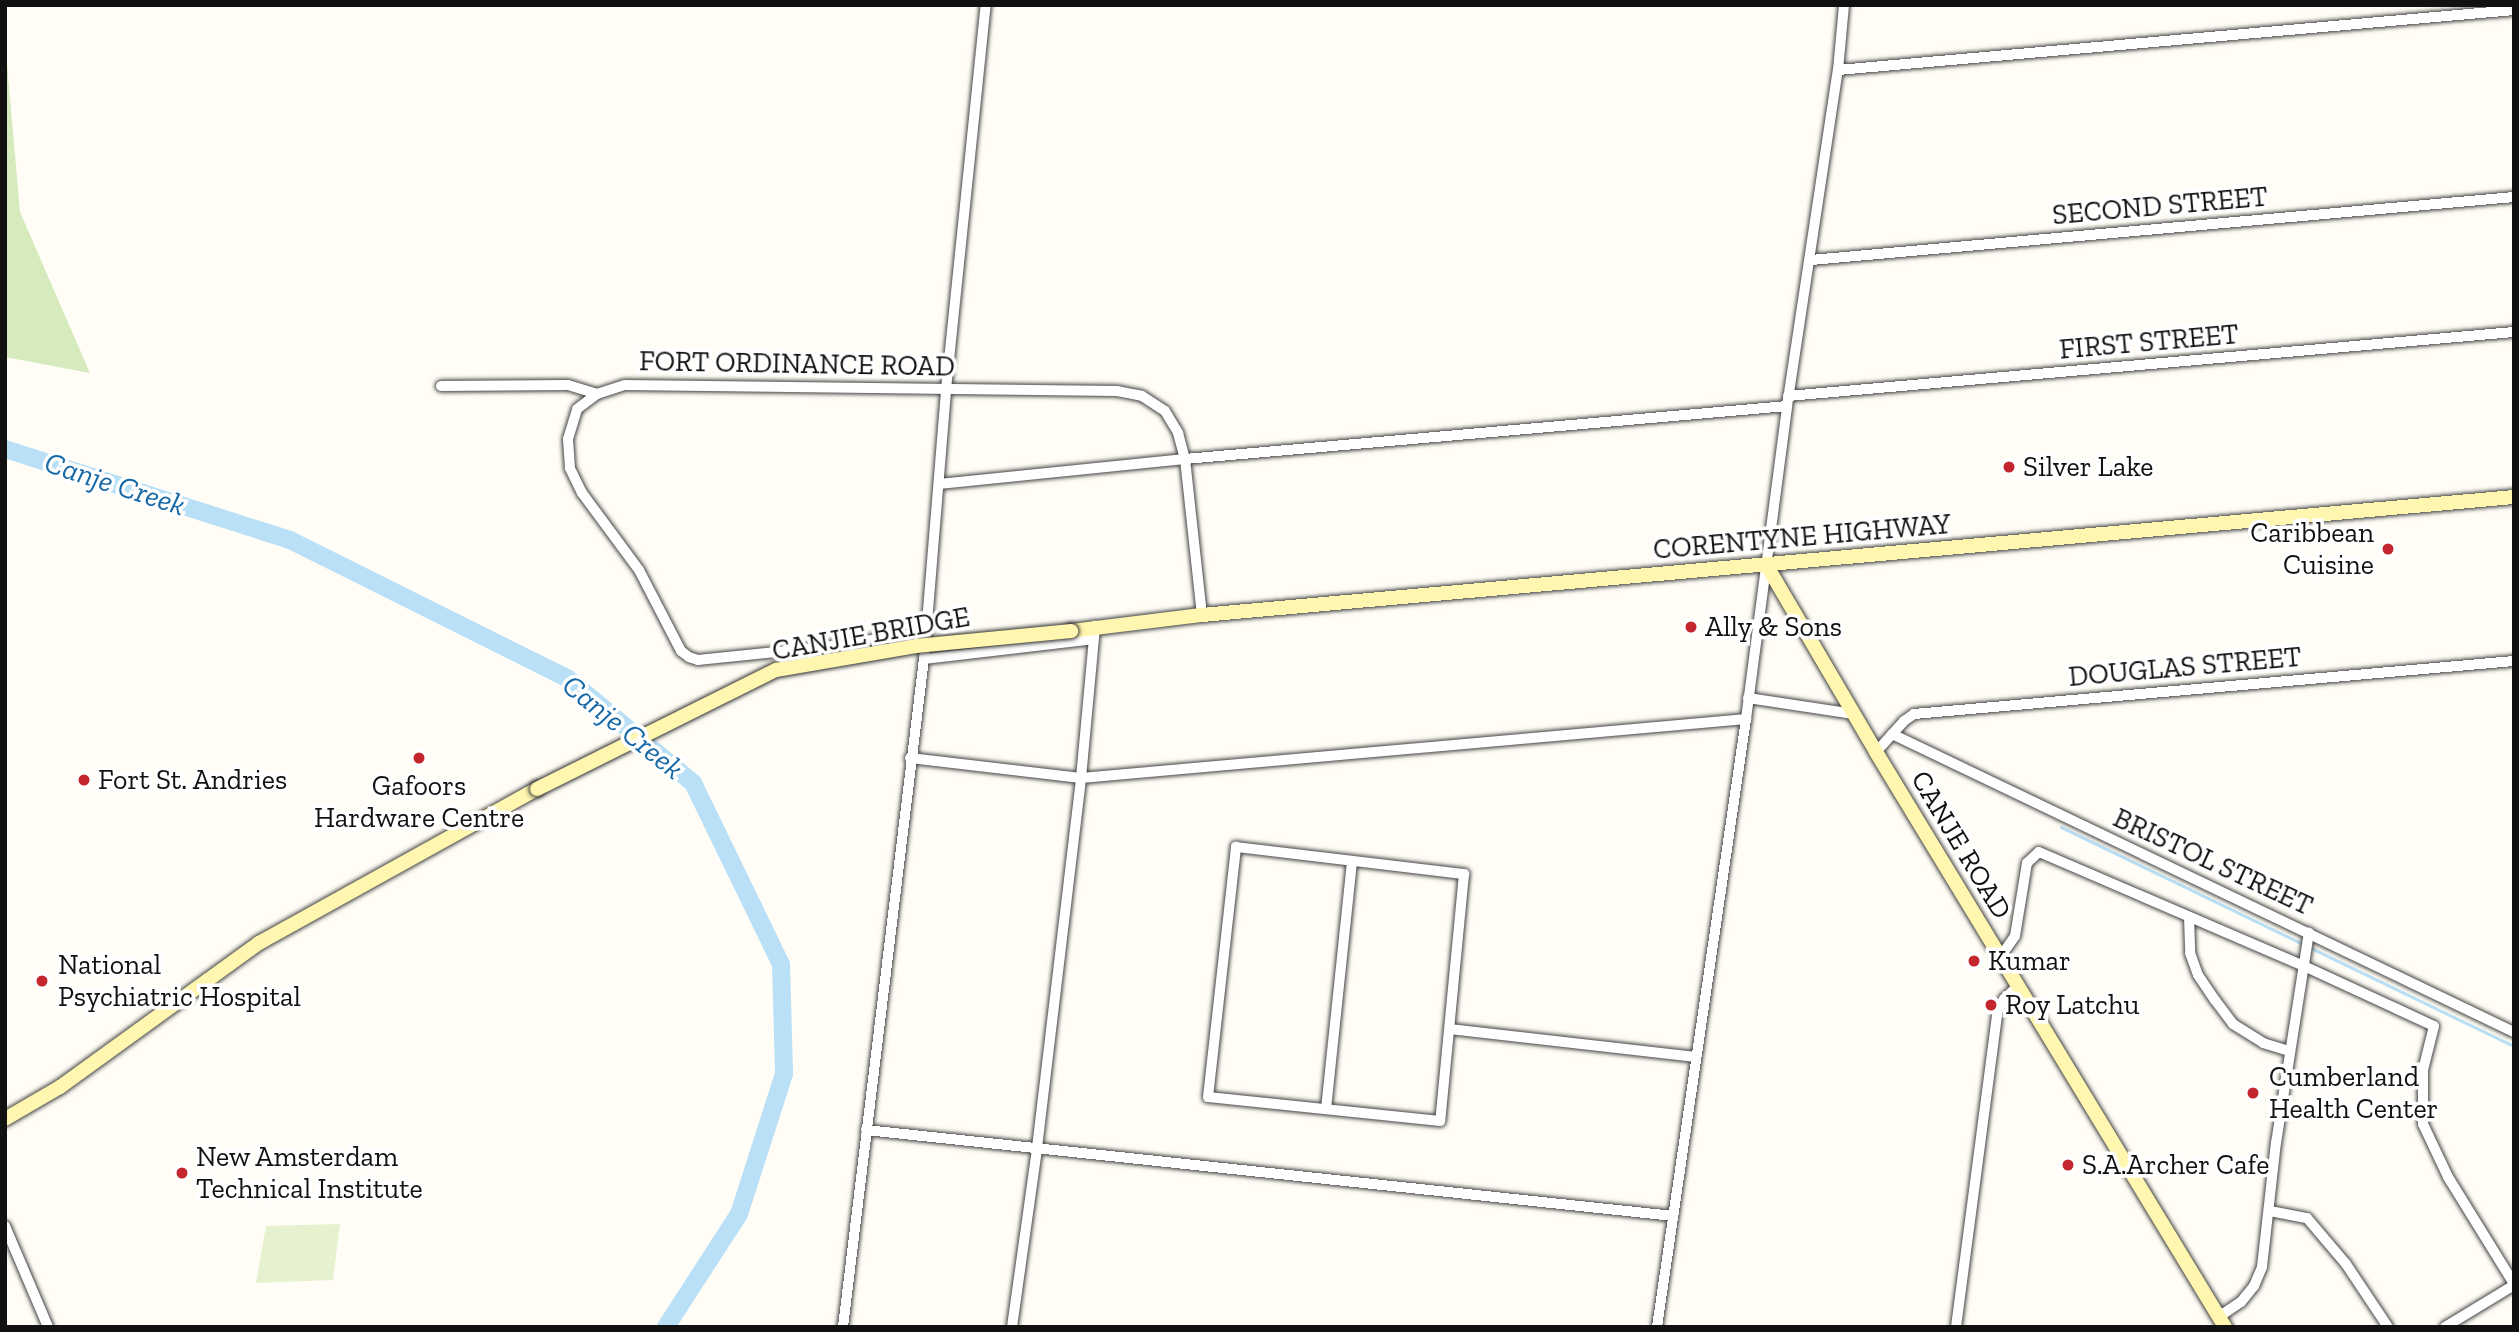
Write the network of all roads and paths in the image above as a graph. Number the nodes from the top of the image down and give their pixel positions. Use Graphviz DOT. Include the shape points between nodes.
graph roads {
  1 [pos="986,5"];
  2 [pos="1844,5"];
  3 [pos="2514,10"];
  4 [pos="1838,70"];
  5 [pos="2514,197"];
  6 [pos="1811,260"];
  7 [pos="2514,332"];
  8 [pos="441,386"];
  9 [pos="946,389"];
  10 [pos="597,394"];
  11 [pos="1788,401"];
  12 [pos="1185,459"];
  13 [pos="939,484"];
  14 [pos="2514,497"];
  15 [pos="1767,566"];
  16 [pos="1202,615"];
  17 [pos="926,632"];
  18 [pos="1094,632"];
  19 [pos="924,659"];
  20 [pos="2514,661"];
  21 [pos="1748,698"];
  22 [pos="1854,714"];
  23 [pos="1746,719"];
  24 [pos="1892,734"];
  25 [pos="1876,752"];
  26 [pos="910,758"];
  27 [pos="1081,778"];
  28 [pos="1352,861"];
  29 [pos="2189,917"];
  30 [pos="2309,933"];
  31 [pos="2001,956"];
  32 [pos="2304,966"];
  33 [pos="2018,986"];
  34 [pos="1450,1028"];
  35 [pos="2514,1032"];
  36 [pos="2290,1051"];
  37 [pos="1695,1057"];
  38 [pos="1326,1109"];
  39 [pos="5,1119"];
  40 [pos="866,1130"];
  41 [pos="1037,1148"];
  42 [pos="2270,1211"];
  43 [pos="1672,1216"];
  44 [pos="5,1226"];
  45 [pos="2514,1285"];
  46 [pos="2223,1322"];
  47 [pos="48,1327"];
  48 [pos="843,1327"];
  49 [pos="1012,1327"];
  50 [pos="1657,1327"];
  51 [pos="1956,1327"];
  52 [pos="2388,1327"];
  53 [pos="2445,1327"];
  1 -- 9 [label="street"];
  2 -- 4 [label="street"];
  3 -- 4 [label="street"];
  4 -- 6 [label="street"];
  5 -- 6 [label="street, SECOND STREET"];
  6 -- 11 [label="street"];
  7 -- 11 [label="street, FIRST STREET"];
  8 -- 10 [label="street" via="568,385"];
  9 -- 10 [label="street, FORT ORDINANCE ROAD" via="625,384"];
  9 -- 12 [label="street, FORT ORDINANCE ROAD" via="1117,391 1142,396 1165,411 1178,433"];
  9 -- 13 [label="street"];
  10 -- 17 [label="street" via="577,409 568,439 570,468 582,493 639,570 681,651 689,657 698,660 825,647"];
  11 -- 12 [label="street, FIRST STREET"];
  11 -- 15 [label="street"];
  12 -- 13 [label="street, FIRST STREET"];
  12 -- 16 [label="street, FORT ORDINANCE ROAD"];
  13 -- 17 [label="street"];
  14 -- 15 [label="main road, CORENTYNE HIGHWAY"];
  15 -- 16 [label="main road, CORENTYNE HIGHWAY"];
  15 -- 21 [label="street"];
  15 -- 22 [label="main road, CANJE ROAD"];
  16 -- 18 [label="main road, CORENTYNE HIGHWAY"];
  17 -- 19 [label="street"];
  18 -- 19 [label="street"];
  18 -- 27 [label="street"];
  18 -- 39 [label="main road, CANJIE BRIDGE, bridge" via="916,646 776,670 537,789 259,943 60,1087"];
  19 -- 26 [label="street"];
  20 -- 24 [label="street, DOUGLAS STREET" via="1914,714"];
  21 -- 22 [label="street"];
  21 -- 23 [label="street"];
  22 -- 25 [label="main road, CANJE ROAD"];
  23 -- 27 [label="street"];
  23 -- 37 [label="street"];
  24 -- 25 [label="street, DOUGLAS STREET"];
  24 -- 30 [label="street, BRISTOL STREET"];
  25 -- 31 [label="main road, CANJE ROAD"];
  26 -- 27 [label="street"];
  26 -- 40 [label="street"];
  27 -- 41 [label="street"];
  28 -- 34 [label="street" via="1464,874"];
  28 -- 38 [label="street"];
  28 -- 38 [label="street" via="1236,847 1208,1097"];
  29 -- 31 [label="street" via="2039,852 2027,863 2015,936"];
  29 -- 32 [label="street"];
  29 -- 36 [label="street" via="2190,953 2198,975 2233,1024 2263,1043"];
  30 -- 32 [label="street"];
  30 -- 35 [label="street, BRISTOL STREET"];
  31 -- 33 [label="main road, CANJE ROAD"];
  32 -- 36 [label="street"];
  32 -- 45 [label="street" via="2434,1026 2423,1070 2423,1124 2448,1177"];
  33 -- 46 [label="main road, CANJE ROAD"];
  33 -- 51 [label="street" via="1998,1010"];
  34 -- 37 [label="street"];
  34 -- 38 [label="street" via="1440,1121"];
  36 -- 42 [label="street"];
  37 -- 43 [label="street"];
  40 -- 41 [label="street"];
  40 -- 48 [label="street"];
  41 -- 43 [label="street"];
  41 -- 49 [label="street"];
  42 -- 46 [label="street" via="2262,1267 2254,1286"];
  42 -- 52 [label="street" via="2307,1218 2346,1264"];
  43 -- 50 [label="street"];
  44 -- 47 [label="street"];
  45 -- 53 [label="street"];
}
